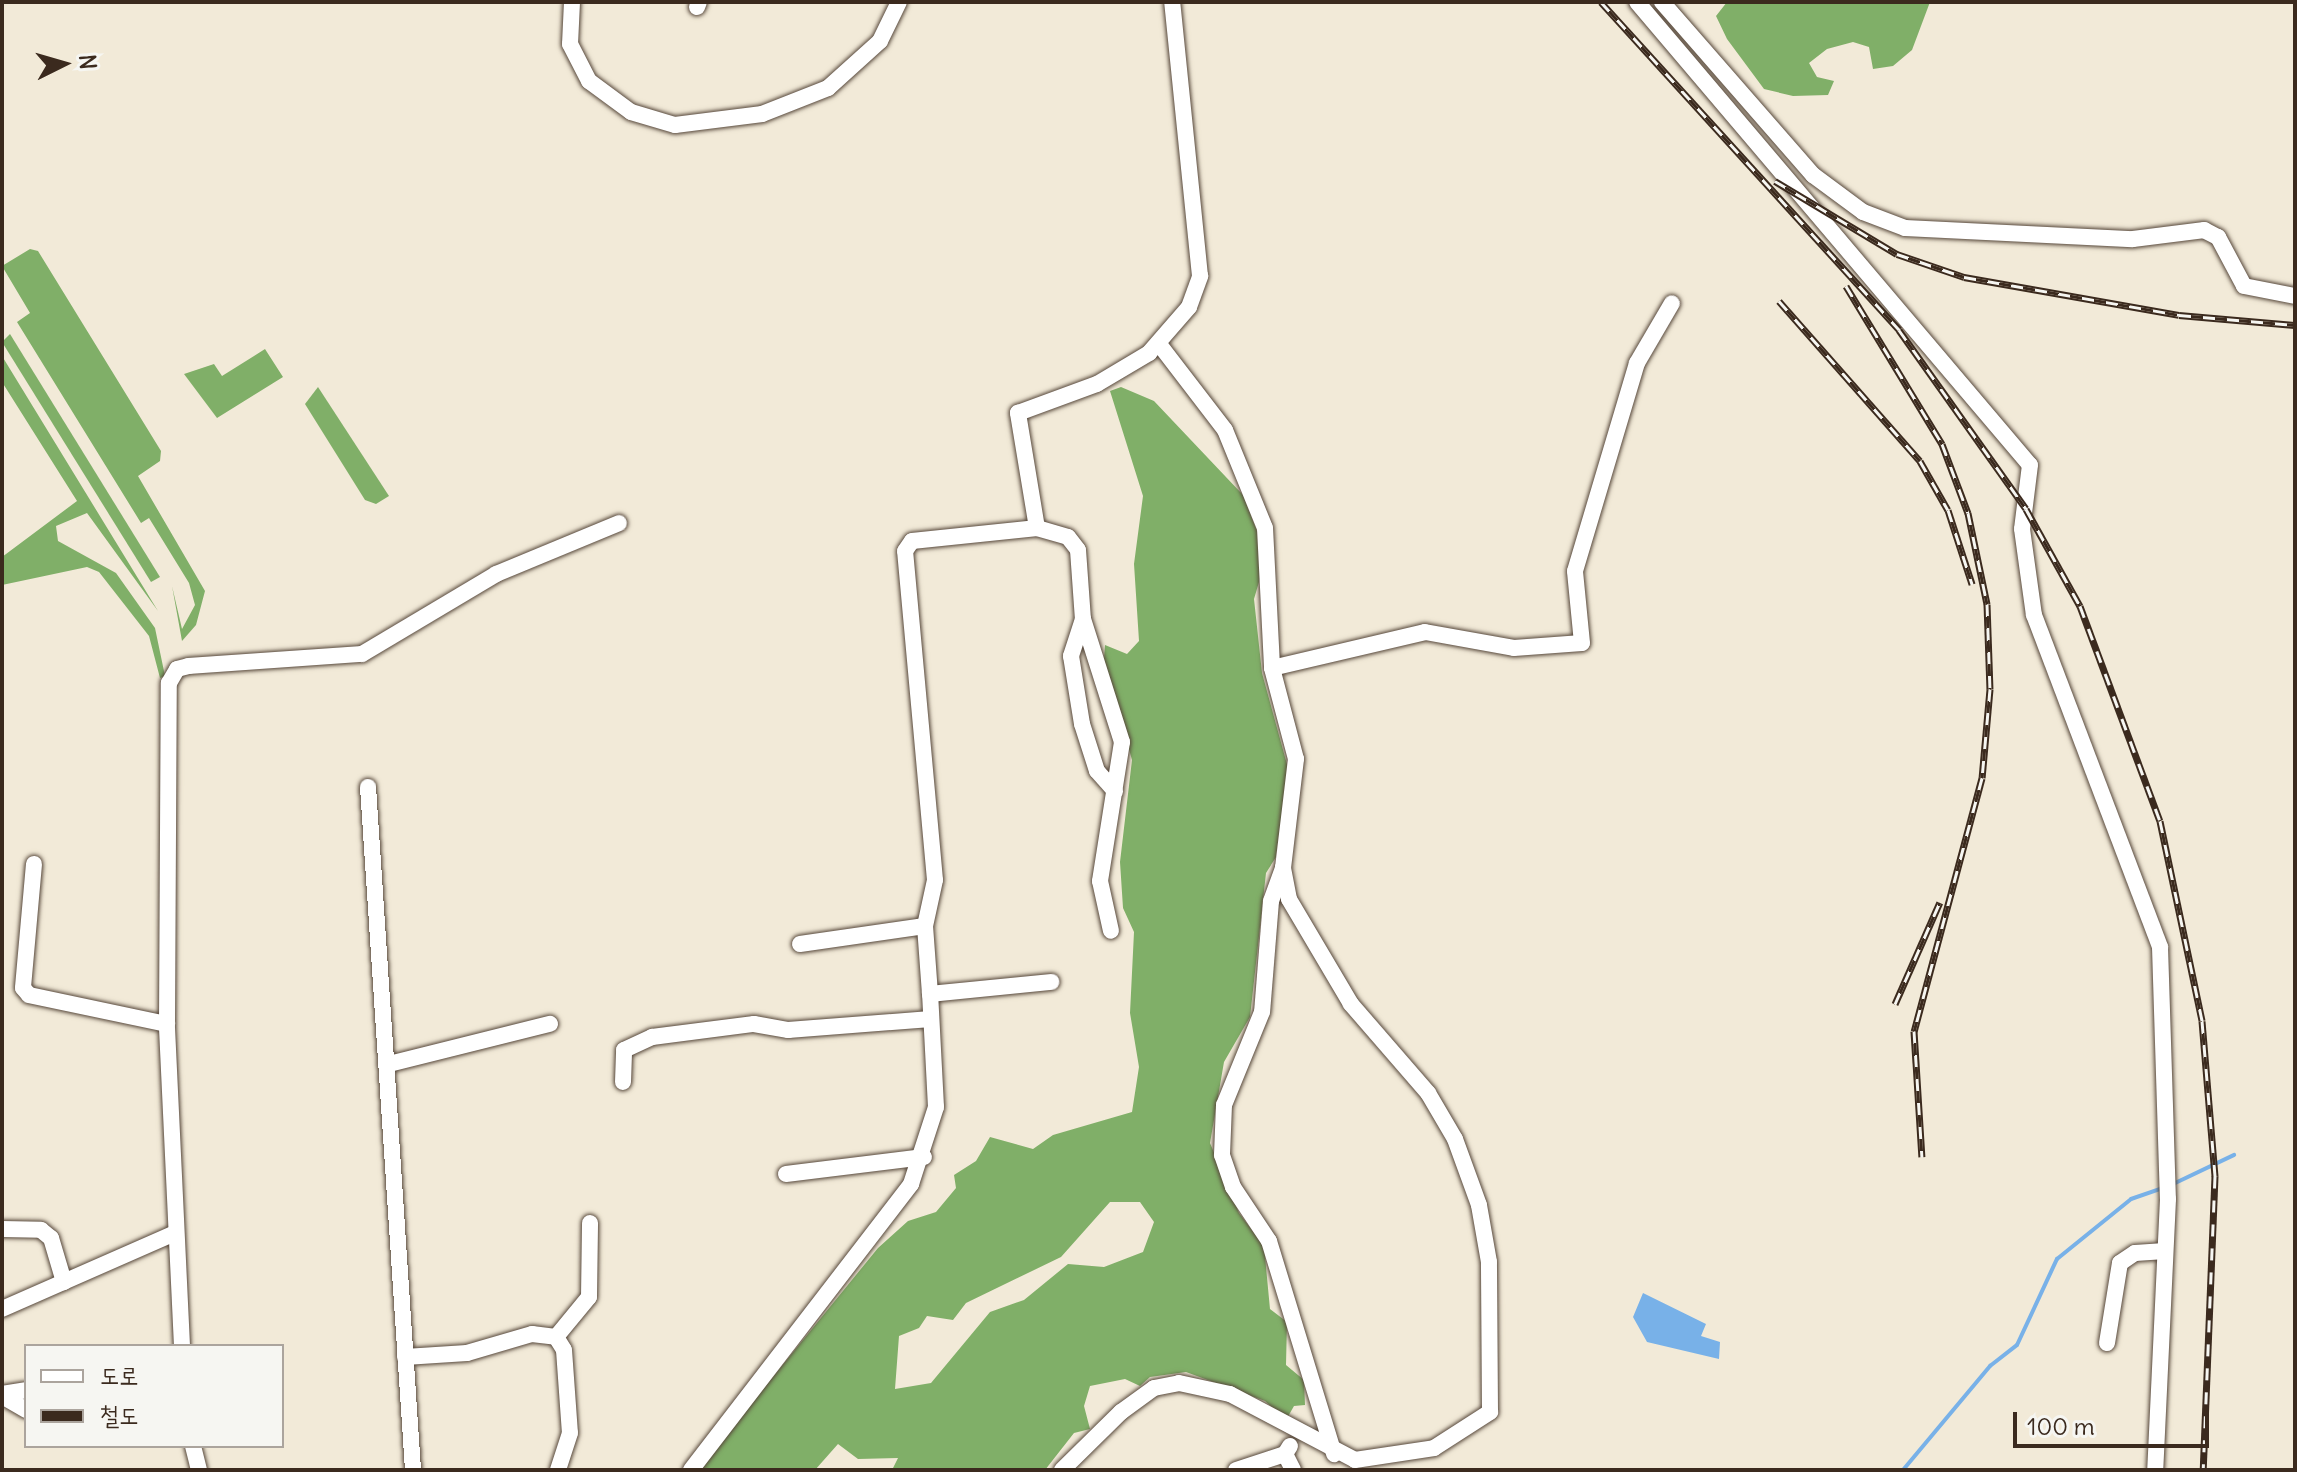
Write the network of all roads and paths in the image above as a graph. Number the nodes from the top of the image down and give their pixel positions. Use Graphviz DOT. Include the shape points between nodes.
graph roads {
  1 [pos="572,2"];
  2 [pos="899,2"];
  3 [pos="1172,2"];
  4 [pos="1637,2"];
  5 [pos="1662,2"];
  6 [pos="2295,296"];
  7 [pos="1672,303"];
  8 [pos="1159,344"];
  9 [pos="619,523"];
  10 [pos="1037,528"];
  11 [pos="1083,619"];
  12 [pos="1272,668"];
  13 [pos="368,787"];
  14 [pos="1115,791"];
  15 [pos="34,864"];
  16 [pos="1283,868"];
  17 [pos="925,926"];
  18 [pos="1111,931"];
  19 [pos="800,944"];
  20 [pos="1051,982"];
  21 [pos="930,994"];
  22 [pos="931,1019"];
  23 [pos="167,1024"];
  24 [pos="550,1024"];
  25 [pos="389,1064"];
  26 [pos="623,1082"];
  27 [pos="924,1157"];
  28 [pos="786,1174"];
  29 [pos="590,1223"];
  30 [pos="2,1229"];
  31 [pos="175,1233"];
  32 [pos="2165,1251"];
  33 [pos="64,1282"];
  34 [pos="2,1309"];
  35 [pos="556,1337"];
  36 [pos="2107,1343"];
  37 [pos="182,1344"];
  38 [pos="405,1357"];
  39 [pos="24,1390"];
  40 [pos="2,1395"];
  41 [pos="24,1409"];
  42 [pos="1297,1435"];
  43 [pos="194,1448"];
  44 [pos="1285,1454"];
  45 [pos="1334,1454"];
  46 [pos="199,1470"];
  47 [pos="413,1470"];
  48 [pos="558,1470"];
  49 [pos="691,1470"];
  50 [pos="1062,1470"];
  51 [pos="1236,1470"];
  52 [pos="1293,1470"];
  53 [pos="2155,1470"];
  1 -- 2 [label="street" via="570,44 589,81 631,112 675,125 762,114 828,88 880,41"];
  3 -- 8 [label="street" via="1200,276 1189,307"];
  4 -- 32 [label="street" via="2030,465 2022,529 2034,615 2160,947 2168,1176"];
  5 -- 6 [label="street" via="1813,175 1863,212 1905,228 2133,239 2204,230 2218,237 2244,286"];
  7 -- 12 [label="street" via="1637,363 1575,571 1582,643 1514,648 1425,632"];
  8 -- 10 [label="street" via="1097,384 1018,413"];
  8 -- 12 [label="street" via="1225,430 1265,528"];
  9 -- 23 [label="street" via="496,574 362,654 177,669 169,683"];
  10 -- 11 [label="street" via="1068,537 1078,550"];
  10 -- 17 [label="street" via="912,541 905,551 935,880"];
  11 -- 14 [label="street" via="1122,742"];
  11 -- 14 [label="street" via="1071,656 1082,724 1097,771"];
  12 -- 16 [label="street" via="1296,759"];
  13 -- 25 [label="street"];
  14 -- 18 [label="street" via="1100,881"];
  15 -- 23 [label="street" via="23,988 29,995"];
  16 -- 45 [label="street" via="1271,901 1262,1012 1224,1105 1222,1155 1233,1187 1269,1241"];
  16 -- 45 [label="street" via="1289,899 1351,1004 1428,1093 1455,1139 1479,1205 1489,1262 1490,1412 1434,1448 1387,1459"];
  17 -- 19 [label="street"];
  17 -- 21 [label="street"];
  20 -- 21 [label="street"];
  21 -- 22 [label="street"];
  22 -- 26 [label="street" via="788,1030 754,1024 652,1037 624,1050"];
  22 -- 27 [label="street" via="936,1107"];
  23 -- 31 [label="street"];
  24 -- 25 [label="street"];
  25 -- 38 [label="street"];
  27 -- 28 [label="street"];
  27 -- 49 [label="street" via="911,1184"];
  29 -- 35 [label="street" via="589,1297"];
  30 -- 33 [label="street" via="41,1230 51,1238"];
  31 -- 33 [label="street"];
  31 -- 37 [label="street"];
  32 -- 36 [label="street" via="2135,1253 2120,1263"];
  32 -- 53 [label="street"];
  33 -- 34 [label="street"];
  35 -- 38 [label="street" via="532,1334 467,1353"];
  35 -- 48 [label="street" via="564,1350 570,1433"];
  38 -- 47 [label="street"];
  39 -- 40 [label="street"];
  40 -- 41 [label="street"];
  42 -- 44 [label="street"];
  42 -- 45 [label="street"];
  42 -- 50 [label="street" via="1230,1394 1179,1383 1154,1388 1121,1412"];
  43 -- 46 [label="street"];
  44 -- 51 [label="street"];
  44 -- 52 [label="street"];
}
